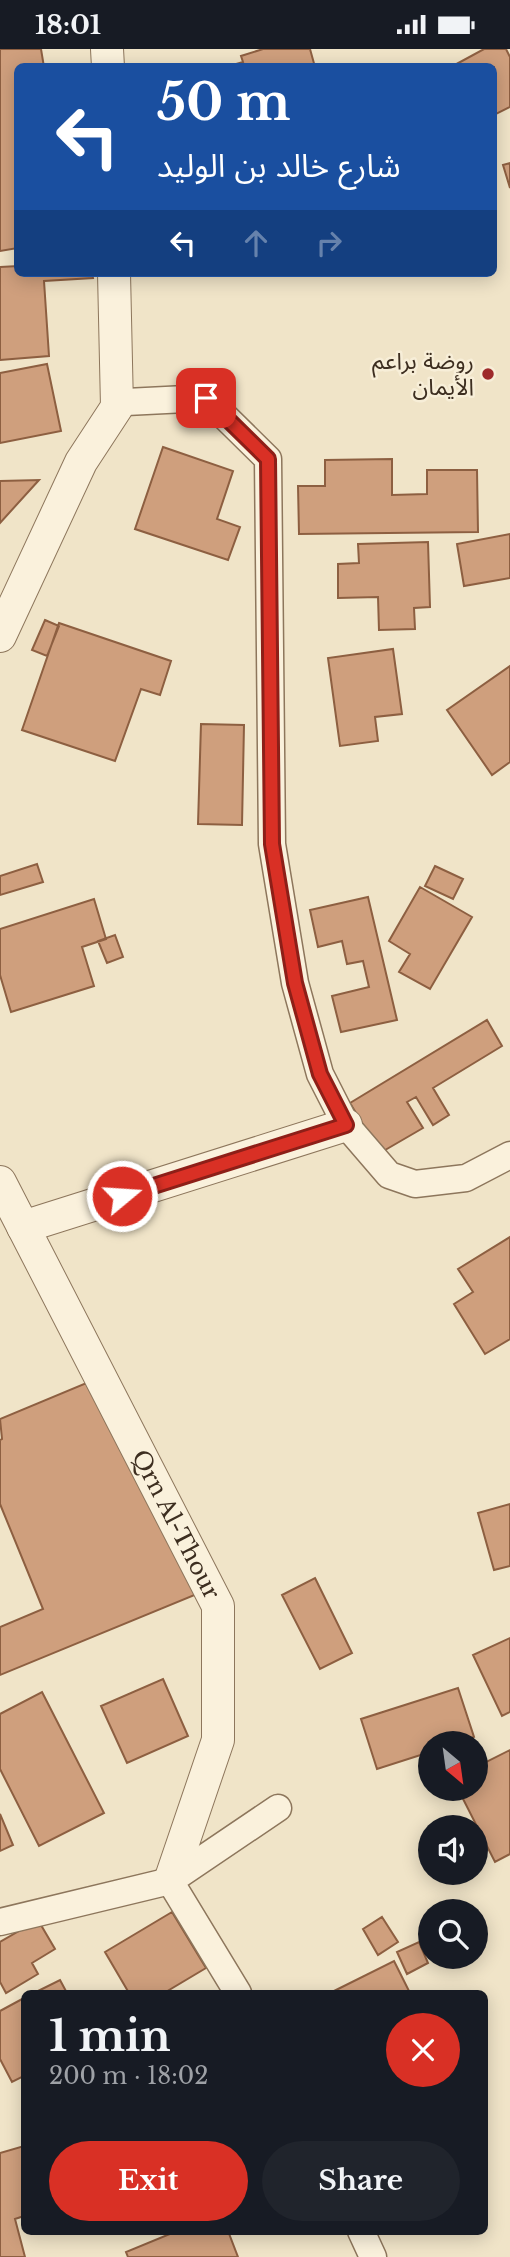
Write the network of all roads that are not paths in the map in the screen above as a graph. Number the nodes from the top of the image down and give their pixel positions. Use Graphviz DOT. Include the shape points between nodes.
graph roads {
  1 [pos="114,277"];
  2 [pos="117,407"];
  3 [pos="0,636"];
  4 [pos="346,1125"];
  5 [pos="510,1155"];
  6 [pos="0,1182"];
  7 [pos="23,1227"];
  8 [pos="278,1808"];
  9 [pos="170,1881"];
  10 [pos="0,1922"];
  11 [pos="236,1990"];
  12 [pos="363,2235"];
  13 [pos="373,2257"];
  1 -- 2 [label="street"];
  2 -- 3 [label="street" via="81,462"];
  2 -- 4 [label="street" via="126,402 206,398 268,459 272,844 295,983 320,1074"];
  4 -- 5 [label="street" via="389,1175 415,1184 466,1178"];
  4 -- 7 [label="street"];
  6 -- 7 [label="street, Qrn Al-Thour"];
  7 -- 9 [label="street, Qrn Al-Thour" via="218,1605 218,1740"];
  8 -- 9 [label="street"];
  9 -- 10 [label="street"];
  9 -- 11 [label="street"];
  12 -- 13 [label="street"];
}
